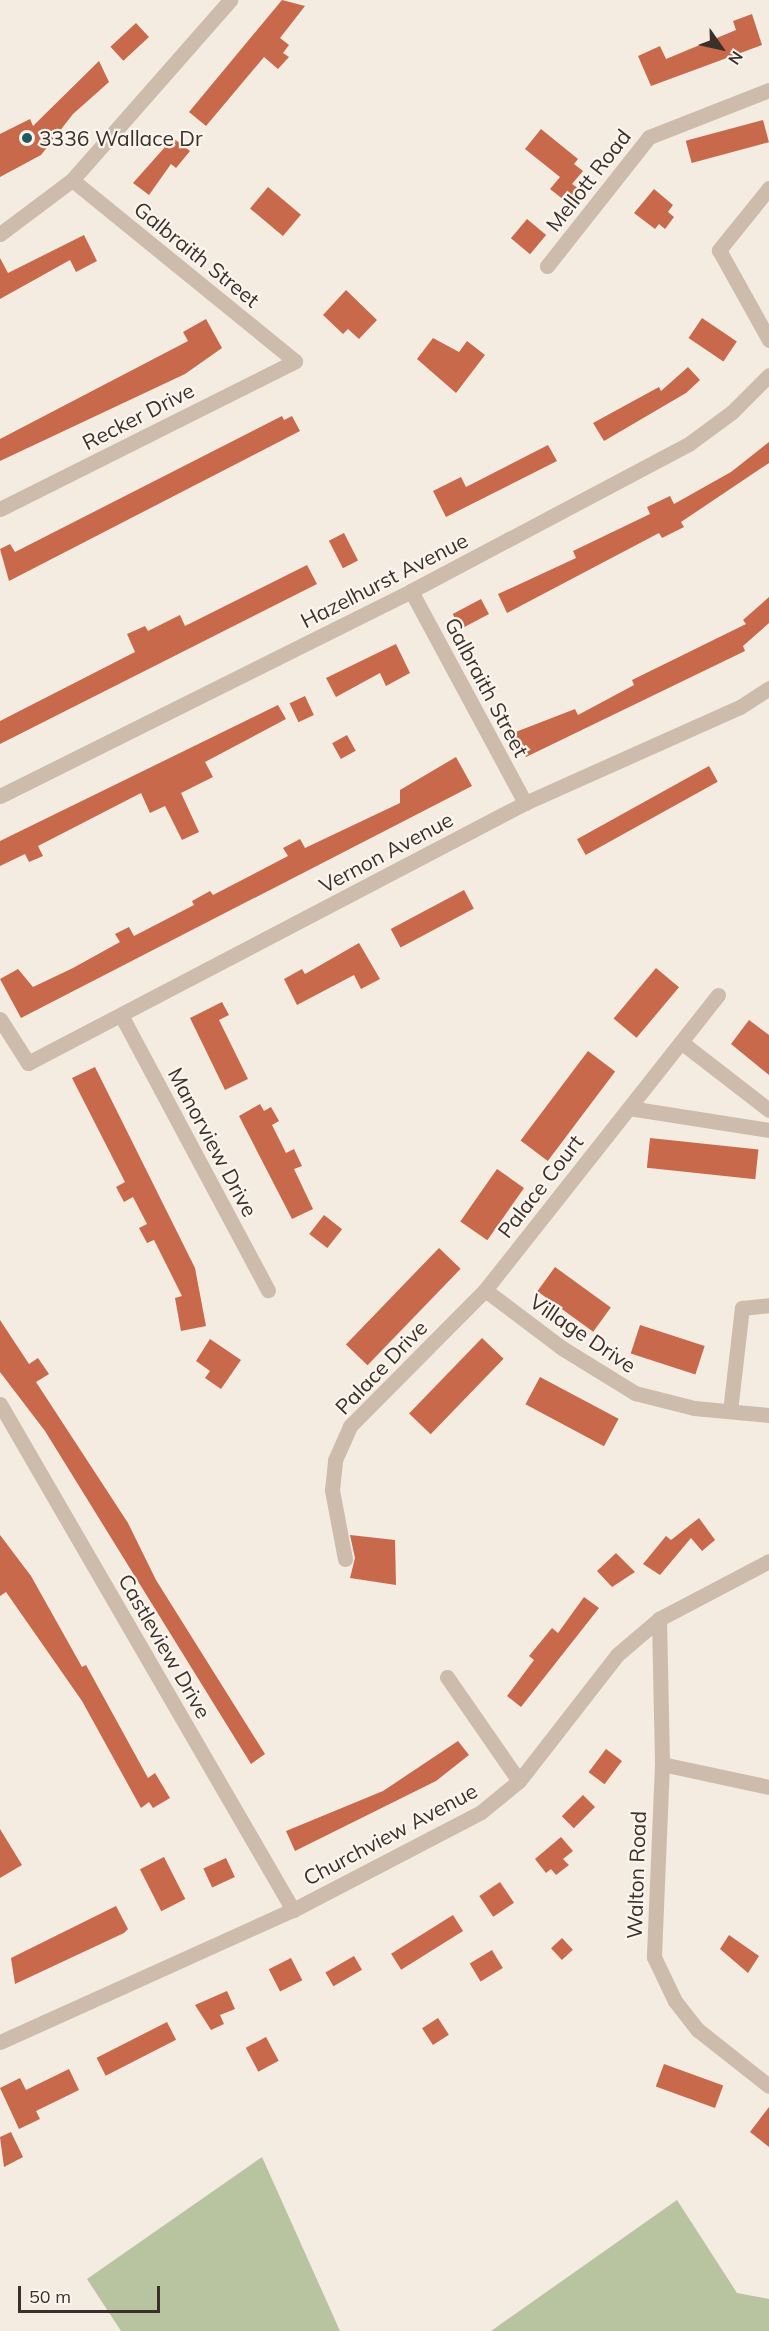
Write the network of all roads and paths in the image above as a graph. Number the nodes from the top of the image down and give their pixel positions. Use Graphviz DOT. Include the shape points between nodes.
graph roads {
  1 [pos="230,0"];
  2 [pos="769,90"];
  3 [pos="72,180"];
  4 [pos="769,188"];
  5 [pos="0,234"];
  6 [pos="547,266"];
  7 [pos="769,340"];
  8 [pos="295,361"];
  9 [pos="769,375"];
  10 [pos="0,509"];
  11 [pos="411,591"];
  12 [pos="769,688"];
  13 [pos="0,796"];
  14 [pos="525,803"];
  15 [pos="718,995"];
  16 [pos="121,1015"];
  17 [pos="0,1019"];
  18 [pos="681,1042"];
  19 [pos="629,1108"];
  20 [pos="769,1110"];
  21 [pos="769,1130"];
  22 [pos="268,1290"];
  23 [pos="485,1290"];
  24 [pos="769,1305"];
  25 [pos="0,1404"];
  26 [pos="730,1411"];
  27 [pos="769,1415"];
  28 [pos="345,1559"];
  29 [pos="769,1561"];
  30 [pos="659,1619"];
  31 [pos="447,1677"];
  32 [pos="662,1764"];
  33 [pos="519,1781"];
  34 [pos="769,1787"];
  35 [pos="293,1910"];
  36 [pos="0,2024"];
  37 [pos="4,2040"];
  38 [pos="769,2086"];
  1 -- 3 [label="street"];
  2 -- 6 [label="street, Mellott Road" via="649,137"];
  3 -- 5 [label="street"];
  3 -- 8 [label="street, Galbraith Street"];
  4 -- 7 [label="street" via="719,250"];
  8 -- 10 [label="street, Recker Drive"];
  9 -- 11 [label="street, Hazelhurst Avenue" via="732,412 690,443"];
  11 -- 13 [label="street, Hazelhurst Avenue"];
  11 -- 14 [label="street, Galbraith Street"];
  12 -- 14 [label="street, Vernon Avenue" via="740,707"];
  14 -- 16 [label="street, Vernon Avenue"];
  15 -- 18 [label="street, Palace Court"];
  16 -- 17 [label="street, Vernon Avenue" via="28,1063"];
  16 -- 22 [label="street, Manorview Drive"];
  18 -- 19 [label="street, Palace Court"];
  18 -- 20 [label="street"];
  19 -- 21 [label="street"];
  19 -- 23 [label="street, Palace Court"];
  23 -- 26 [label="street, Village Drive" via="562,1348 635,1393"];
  23 -- 28 [label="street, Palace Drive" via="350,1426 335,1460 332,1490"];
  24 -- 26 [label="street" via="742,1308"];
  25 -- 35 [label="street, Castleview Drive"];
  26 -- 27 [label="street, Village Drive"];
  29 -- 30 [label="street, Churchview Avenue"];
  30 -- 32 [label="street, Walton Road"];
  30 -- 33 [label="street, Churchview Avenue" via="618,1654"];
  31 -- 33 [label="street"];
  32 -- 34 [label="street"];
  32 -- 38 [label="street, Walton Road" via="654,1957 675,2001 698,2030"];
  33 -- 35 [label="street, Churchview Avenue" via="481,1812"];
  35 -- 37 [label="street, Churchview Avenue"];
  36 -- 37 [label="street"];
}
